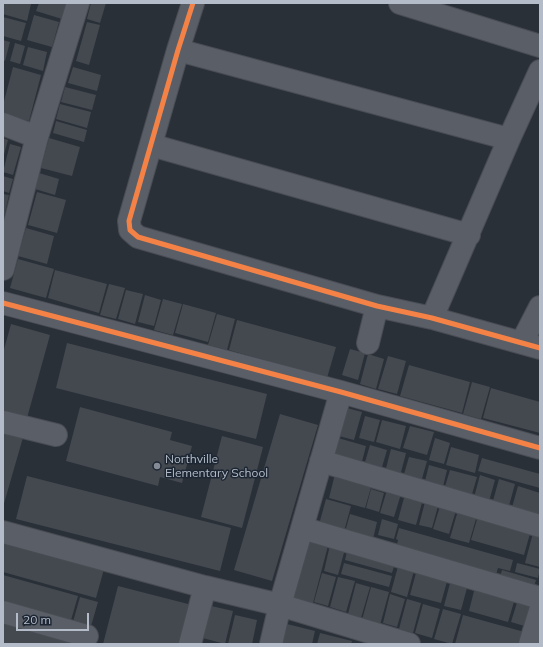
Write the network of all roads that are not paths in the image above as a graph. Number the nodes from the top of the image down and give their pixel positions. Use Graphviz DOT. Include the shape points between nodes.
graph roads {
  1 [pos="78,3"];
  2 [pos="193,3"];
  3 [pos="400,3"];
  4 [pos="540,46"];
  5 [pos="178,50"];
  6 [pos="540,71"];
  7 [pos="3,124"];
  8 [pos="37,137"];
  9 [pos="509,139"];
  10 [pos="151,145"];
  11 [pos="469,235"];
  12 [pos="3,269"];
  13 [pos="3,303"];
  14 [pos="377,306"];
  15 [pos="540,307"];
  16 [pos="432,318"];
  17 [pos="368,343"];
  18 [pos="531,345"];
  19 [pos="341,392"];
  20 [pos="3,422"];
  21 [pos="56,435"];
  22 [pos="540,448"];
  23 [pos="321,461"];
  24 [pos="540,526"];
  25 [pos="302,528"];
  26 [pos="3,532"];
  27 [pos="205,587"];
  28 [pos="540,598"];
  29 [pos="280,605"];
  30 [pos="540,611"];
  31 [pos="3,612"];
  32 [pos="87,636"];
  33 [pos="190,644"];
  34 [pos="271,644"];
  35 [pos="409,644"];
  36 [pos="530,644"];
  1 -- 8 [label="street"];
  2 -- 5 [label="street"];
  3 -- 4 [label="street"];
  5 -- 9 [label="street"];
  5 -- 10 [label="street"];
  6 -- 9 [label="street"];
  7 -- 8 [label="street"];
  8 -- 12 [label="street"];
  9 -- 11 [label="street"];
  10 -- 11 [label="street"];
  10 -- 14 [label="street" via="129,221 130,230 138,237"];
  11 -- 16 [label="street"];
  13 -- 19 [label="street"];
  14 -- 16 [label="street"];
  14 -- 17 [label="street"];
  15 -- 18 [label="street"];
  16 -- 18 [label="street"];
  19 -- 22 [label="street"];
  19 -- 23 [label="street"];
  20 -- 21 [label="street"];
  23 -- 24 [label="street"];
  23 -- 25 [label="street"];
  25 -- 28 [label="street"];
  25 -- 29 [label="street"];
  26 -- 27 [label="street"];
  27 -- 29 [label="street"];
  27 -- 33 [label="street"];
  29 -- 34 [label="street"];
  29 -- 35 [label="street"];
  30 -- 36 [label="street"];
  31 -- 32 [label="street"];
}
